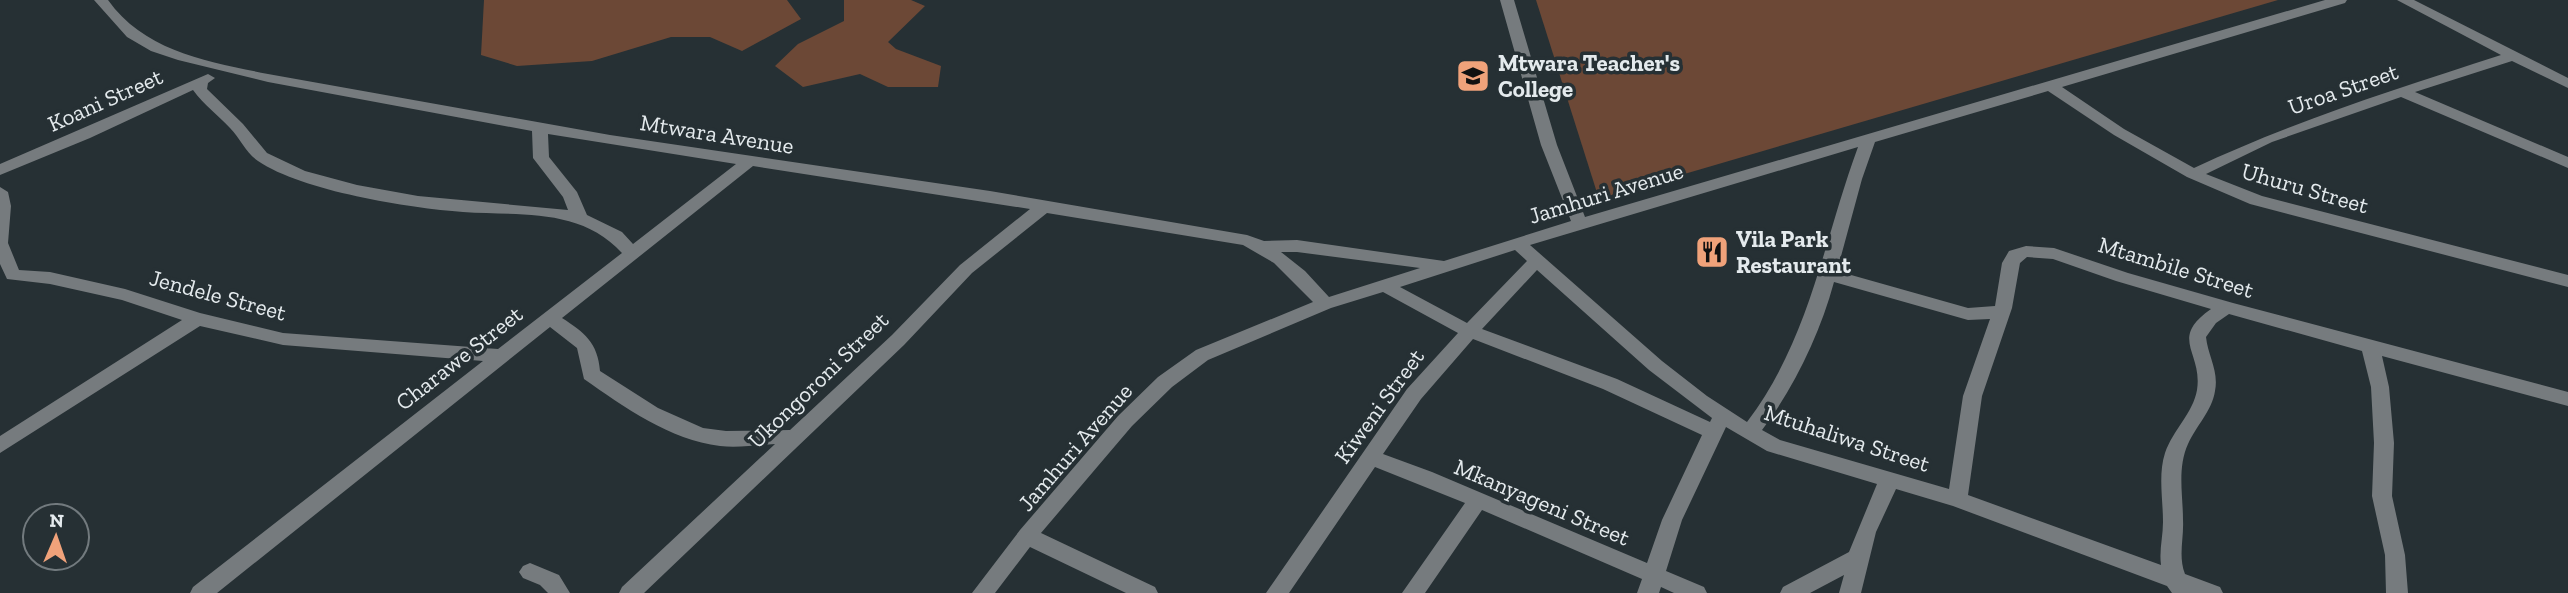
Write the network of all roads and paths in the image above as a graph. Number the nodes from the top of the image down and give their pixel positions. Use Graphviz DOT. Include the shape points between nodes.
graph roads {
  1 [pos="101,0"];
  2 [pos="1507,0"];
  3 [pos="2340,0"];
  4 [pos="2404,0"];
  5 [pos="2441,2"];
  6 [pos="2439,19"];
  7 [pos="2511,57"];
  8 [pos="226,68"];
  9 [pos="201,82"];
  10 [pos="2568,85"];
  11 [pos="2051,86"];
  12 [pos="2402,92"];
  13 [pos="540,128"];
  14 [pos="1870,138"];
  15 [pos="748,162"];
  16 [pos="2568,163"];
  17 [pos="0,170"];
  18 [pos="2193,174"];
  19 [pos="0,192"];
  20 [pos="1044,207"];
  21 [pos="580,218"];
  22 [pos="1580,223"];
  23 [pos="1518,243"];
  24 [pos="1264,247"];
  25 [pos="632,253"];
  26 [pos="2,259"];
  27 [pos="1536,261"];
  28 [pos="1446,266"];
  29 [pos="1826,274"];
  30 [pos="2568,281"];
  31 [pos="1385,285"];
  32 [pos="1325,304"];
  33 [pos="2226,307"];
  34 [pos="2001,312"];
  35 [pos="549,318"];
  36 [pos="197,320"];
  37 [pos="1471,330"];
  38 [pos="2371,347"];
  39 [pos="499,356"];
  40 [pos="2568,399"];
  41 [pos="1718,425"];
  42 [pos="1749,433"];
  43 [pos="793,438"];
  44 [pos="0,446"];
  45 [pos="1369,457"];
  46 [pos="1888,479"];
  47 [pos="1957,499"];
  48 [pos="1477,501"];
  49 [pos="1027,536"];
  50 [pos="1858,557"];
  51 [pos="530,572"];
  52 [pos="1651,584"];
  53 [pos="2178,587"];
  54 [pos="201,593"];
  55 [pos="559,593"];
  56 [pos="630,593"];
  57 [pos="983,593"];
  58 [pos="1147,593"];
  59 [pos="1277,593"];
  60 [pos="1413,593"];
  61 [pos="1696,593"];
  62 [pos="1791,593"];
  63 [pos="1850,593"];
  64 [pos="2212,593"];
  65 [pos="2397,593"];
  1 -- 8 [label="street, Mtwara Avenue" via="130,34 154,47"];
  2 -- 22 [label="street" via="1549,145"];
  3 -- 11 [label="street, Jamhuri Avenue"];
  4 -- 6 [label="street"];
  5 -- 6 [label="street"];
  6 -- 7 [label="street"];
  7 -- 10 [label="street"];
  7 -- 12 [label="street, Uroa Street"];
  8 -- 9 [label="street, Koani Street"];
  8 -- 13 [label="street, Mtwara Avenue"];
  9 -- 17 [label="street, Koani Street"];
  9 -- 21 [label="street" via="200,89 211,105 234,123 262,156 293,172 359,190 445,205 534,210"];
  11 -- 14 [label="street, Jamhuri Avenue"];
  11 -- 18 [label="street, Uhuru Street"];
  12 -- 16 [label="street"];
  12 -- 18 [label="street, Uroa Street" via="2267,139"];
  13 -- 15 [label="street, Mtwara Avenue"];
  13 -- 21 [label="street" via="541,158 571,196"];
  14 -- 22 [label="street, Jamhuri Avenue"];
  14 -- 29 [label="street"];
  15 -- 20 [label="street, Mtwara Avenue"];
  15 -- 25 [label="street, Charawe Street"];
  18 -- 30 [label="street, Uhuru Street" via="2278,208"];
  19 -- 26 [label="street, Jendele Street"];
  20 -- 24 [label="street, Mtwara Avenue" via="1188,228"];
  20 -- 43 [label="street, Ukongoroni Street" via="994,245 920,313 898,340"];
  21 -- 25 [label="street" via="614,234"];
  22 -- 23 [label="street, Jamhuri Avenue"];
  23 -- 27 [label="street, Mtuhaliwa Street"];
  23 -- 28 [label="street, Jamhuri Avenue"];
  24 -- 28 [label="street" via="1297,246"];
  24 -- 32 [label="street, Mtwara Avenue"];
  25 -- 35 [label="street, Charawe Street"];
  26 -- 36 [label="street, Jendele Street" via="13,275 50,278 125,295"];
  27 -- 37 [label="street, Kiweni Street"];
  27 -- 41 [label="street, Mtuhaliwa Street"];
  28 -- 31 [label="street, Jamhuri Avenue"];
  29 -- 34 [label="street" via="1968,314"];
  29 -- 42 [label="street" via="1821,298 1792,365"];
  31 -- 32 [label="street, Jamhuri Avenue"];
  31 -- 37 [label="street"];
  32 -- 49 [label="street, Jamhuri Avenue" via="1202,355 1165,382 1125,421"];
  33 -- 34 [label="street, Mtambile Street" via="2034,250 2015,255"];
  33 -- 38 [label="street, Mtambile Street"];
  33 -- 53 [label="street" via="2197,332 2207,385 2199,413 2171,466 2171,561"];
  34 -- 47 [label="street, Mtambile Street" via="1975,385"];
  35 -- 39 [label="street, Charawe Street"];
  35 -- 43 [label="street" via="586,345 591,374 655,414 713,437"];
  36 -- 39 [label="street, Jendele Street" via="283,339"];
  36 -- 44 [label="street"];
  37 -- 41 [label="street" via="1525,355"];
  37 -- 45 [label="street, Kiweni Street" via="1423,383"];
  38 -- 40 [label="street, Mtambile Street"];
  38 -- 65 [label="street" via="2380,387 2382,496 2395,555"];
  39 -- 54 [label="street, Charawe Street"];
  41 -- 42 [label="street, Mtuhaliwa Street"];
  41 -- 52 [label="street" via="1672,520"];
  42 -- 46 [label="street, Mtuhaliwa Street" via="1774,446"];
  43 -- 56 [label="street, Ukongoroni Street"];
  45 -- 48 [label="street, Mkanyageni Street"];
  45 -- 59 [label="street, Kiweni Street"];
  46 -- 47 [label="street, Mtuhaliwa Street"];
  46 -- 50 [label="street" via="1883,502 1869,523"];
  47 -- 53 [label="street, Mtuhaliwa Street"];
  48 -- 52 [label="street, Mkanyageni Street"];
  48 -- 60 [label="street"];
  49 -- 57 [label="street, Jamhuri Avenue"];
  49 -- 58 [label="street"];
  50 -- 62 [label="street"];
  50 -- 63 [label="street"];
  51 -- 55 [label="street" via="547,577"];
  52 -- 61 [label="street, Mkanyageni Street"];
  53 -- 64 [label="street, Mtuhaliwa Street"];
}
